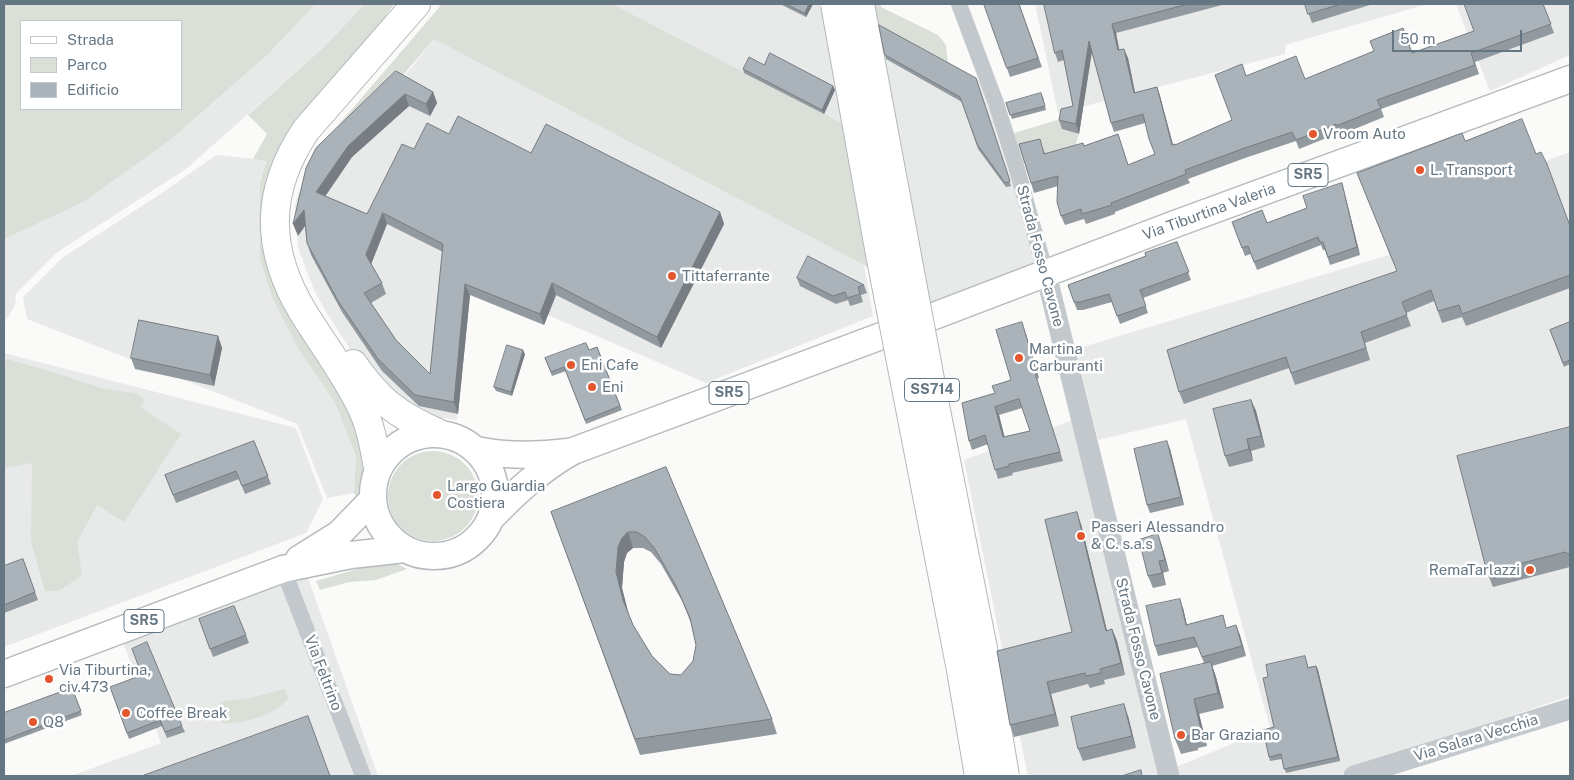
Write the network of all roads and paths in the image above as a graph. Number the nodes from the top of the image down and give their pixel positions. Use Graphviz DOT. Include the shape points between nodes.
graph roads {
  1 [pos="416,4"];
  2 [pos="430,4"];
  3 [pos="835,4"];
  4 [pos="860,4"];
  5 [pos="959,4"];
  6 [pos="1570,79"];
  7 [pos="1046,274"];
  8 [pos="934,316"];
  9 [pos="884,335"];
  10 [pos="438,433"];
  11 [pos="476,450"];
  12 [pos="573,451"];
  13 [pos="378,468"];
  14 [pos="372,500"];
  15 [pos="491,518"];
  16 [pos="405,549"];
  17 [pos="283,569"];
  18 [pos="4,674"];
  19 [pos="1570,709"];
  20 [pos="363,776"];
  21 [pos="979,776"];
  22 [pos="1005,776"];
  23 [pos="1169,776"];
  24 [pos="1354,776"];
  1 -- 13 [label="highway" via="306,130 283,172 276,202 277,249 287,281 362,407"];
  2 -- 10 [label="highway" via="313,146 293,186 289,224 292,252 305,287 346,354 382,400 412,422"];
  3 -- 21 [label="highway, SS714, bridge"];
  4 -- 22 [label="highway, SS714, bridge"];
  5 -- 7 [label="street, Strada Fosso Cavone" via="996,103"];
  6 -- 7 [label="main road, Via Tiburtina Valeria / SR5"];
  7 -- 8 [label="main road, Via Tiburtina Valeria / SR5"];
  7 -- 23 [label="street, Strada Fosso Cavone"];
  9 -- 12 [label="main road, SR5"];
  10 -- 11 [label="main road, SR5" via="458,439"];
  10 -- 13 [label="main road, SR5" via="402,442 388,453"];
  11 -- 12 [label="main road, SR5" via="520,455"];
  11 -- 15 [label="main road, SR5" via="494,482"];
  12 -- 15 [label="main road, SR5" via="538,474"];
  13 -- 14 [label="main road, SR5"];
  14 -- 16 [label="main road, SR5" via="382,529"];
  14 -- 17 [label="main road, SR5" via="339,534"];
  15 -- 16 [label="main road, SR5" via="470,545 455,553 421,555"];
  16 -- 17 [label="main road, SR5" via="351,555"];
  17 -- 18 [label="main road, SR5"];
  17 -- 20 [label="street, Via Feltrino"];
  19 -- 24 [label="street, Via Salara Vecchia"];
}
